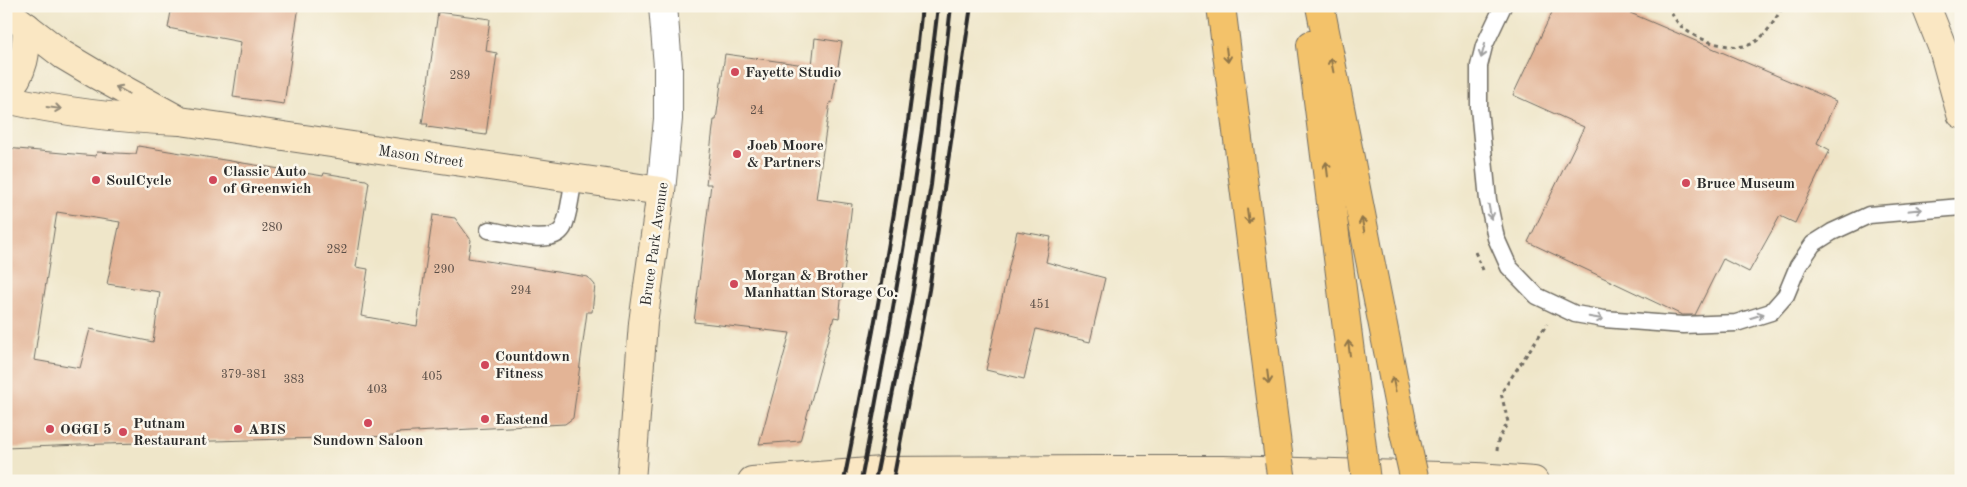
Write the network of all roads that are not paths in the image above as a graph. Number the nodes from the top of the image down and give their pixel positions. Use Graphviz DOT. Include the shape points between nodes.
graph roads {
  1 [pos="663,6"];
  2 [pos="1221,6"];
  3 [pos="1306,6"];
  4 [pos="1320,6"];
  5 [pos="1503,6"];
  6 [pos="1926,6"];
  7 [pos="6,10"];
  8 [pos="27,27"];
  9 [pos="6,91"];
  10 [pos="6,99"];
  11 [pos="1961,114"];
  12 [pos="180,121"];
  13 [pos="574,178"];
  14 [pos="661,190"];
  15 [pos="1961,206"];
  16 [pos="489,230"];
  17 [pos="1279,474"];
  18 [pos="1095,475"];
  19 [pos="944,476"];
  20 [pos="631,481"];
  21 [pos="752,481"];
  22 [pos="1366,481"];
  23 [pos="1415,481"];
  24 [pos="1534,481"];
  1 -- 14 [label="street, Bruce Park Avenue" via="668,110"];
  2 -- 17 [label="highway, one-way"];
  22 -- 3 [label="highway, one-way, bridge"];
  23 -- 4 [label="highway, one-way, bridge"];
  5 -- 15 [label="lane, one-way" via="1484,46 1479,66 1479,108 1488,200 1496,238 1509,266 1538,296 1575,314 1604,320 1683,325 1736,323 1771,312 1786,294 1798,266 1813,244 1832,232 1869,214"];
  6 -- 11 [label="main road" via="1943,50"];
  7 -- 8 [label="main road, Mason Street"];
  8 -- 9 [label="main road" via="25,59 14,84"];
  12 -- 8 [label="main road, Mason Street, one-way" via="63,55"];
  10 -- 12 [label="main road, Mason Street, one-way" via="134,119"];
  12 -- 13 [label="main road, Mason Street"];
  13 -- 14 [label="main road, Mason Street"];
  13 -- 16 [label="lane" via="564,227 557,235 544,239"];
  14 -- 20 [label="main road, Bruce Park Avenue" via="643,323"];
  18 -- 19 [label="main road"];
  18 -- 24 [label="main road" via="1223,470"];
  19 -- 21 [label="main road" via="882,471"];
}
